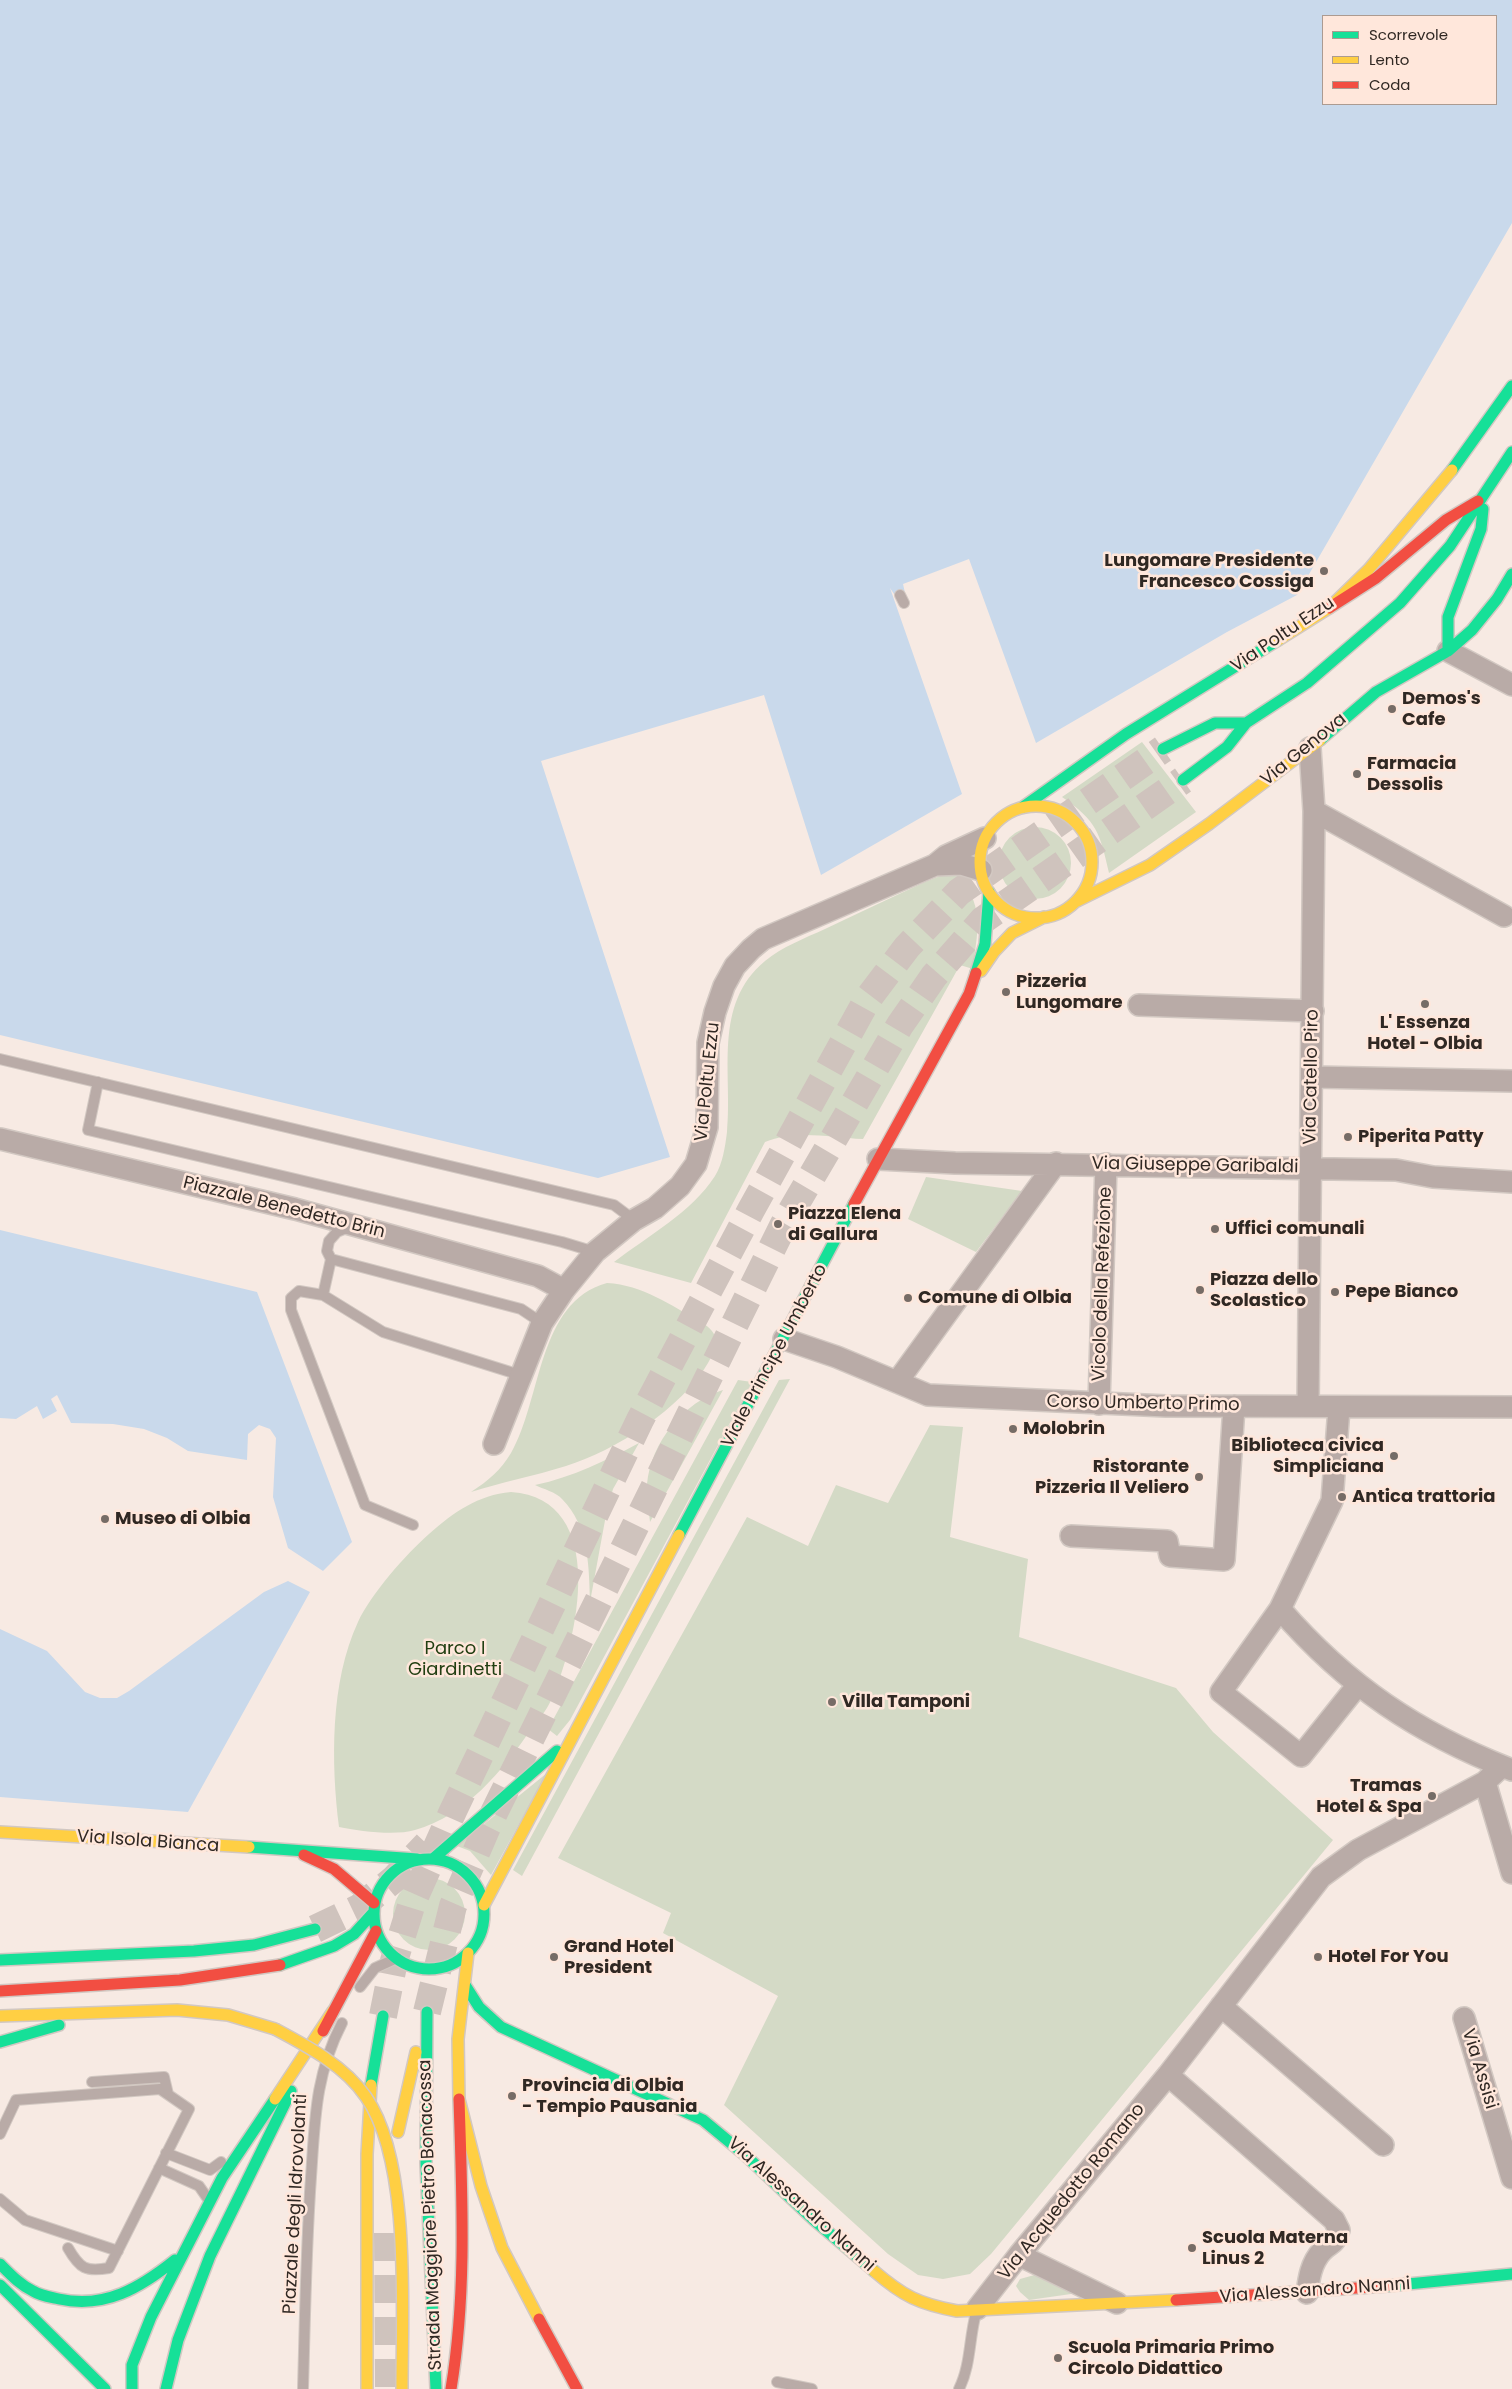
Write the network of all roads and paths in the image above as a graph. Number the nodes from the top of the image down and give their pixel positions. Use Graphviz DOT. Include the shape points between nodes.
graph roads {
  1 [pos="1512,386"];
  2 [pos="1512,452"];
  3 [pos="1483,498"];
  4 [pos="1512,574"];
  5 [pos="1329,608"];
  6 [pos="1448,651"];
  7 [pos="1512,685"];
  8 [pos="1246,723"];
  9 [pos="1310,748"];
  10 [pos="1163,749"];
  11 [pos="1183,780"];
  12 [pos="1024,807"];
  13 [pos="1314,811"];
  14 [pos="986,838"];
  15 [pos="935,865"];
  16 [pos="980,870"];
  17 [pos="989,892"];
  18 [pos="1074,902"];
  19 [pos="1504,916"];
  20 [pos="1044,917"];
  21 [pos="975,980"];
  22 [pos="1139,1006"];
  23 [pos="1313,1011"];
  24 [pos="0,1059"];
  25 [pos="1313,1077"];
  26 [pos="1512,1080"];
  27 [pos="98,1082"];
  28 [pos="0,1139"];
  29 [pos="878,1159"];
  30 [pos="1056,1163"];
  31 [pos="1106,1164"];
  32 [pos="1310,1168"];
  33 [pos="1512,1182"];
  34 [pos="634,1220"];
  35 [pos="353,1225"];
  36 [pos="595,1252"];
  37 [pos="331,1260"];
  38 [pos="564,1290"];
  39 [pos="323,1295"];
  40 [pos="542,1323"];
  41 [pos="784,1339"];
  42 [pos="520,1375"];
  43 [pos="897,1382"];
  44 [pos="1099,1404"];
  45 [pos="1234,1406"];
  46 [pos="1308,1406"];
  47 [pos="1512,1407"];
  48 [pos="1339,1408"];
  49 [pos="494,1444"];
  50 [pos="413,1525"];
  51 [pos="1071,1536"];
  52 [pos="1280,1609"];
  53 [pos="1357,1686"];
  54 [pos="576,1732"];
  55 [pos="1507,1768"];
  56 [pos="1485,1782"];
  57 [pos="0,1832"];
  58 [pos="296,1851"];
  59 [pos="434,1858"];
  60 [pos="417,1859"];
  61 [pos="1512,1873"];
  62 [pos="484,1905"];
  63 [pos="374,1908"];
  64 [pos="315,1929"];
  65 [pos="376,1931"];
  66 [pos="468,1953"];
  67 [pos="397,1958"];
  68 [pos="0,1960"];
  69 [pos="464,1985"];
  70 [pos="0,1991"];
  71 [pos="353,2000"];
  72 [pos="1221,2006"];
  73 [pos="177,2010"];
  74 [pos="334,2011"];
  75 [pos="0,2016"];
  76 [pos="383,2016"];
  77 [pos="345,2017"];
  78 [pos="1464,2018"];
  79 [pos="485,2027"];
  80 [pos="501,2027"];
  81 [pos="472,2029"];
  82 [pos="458,2039"];
  83 [pos="0,2042"];
  84 [pos="1168,2075"];
  85 [pos="92,2082"];
  86 [pos="168,2094"];
  87 [pos="459,2098"];
  88 [pos="398,2132"];
  89 [pos="0,2134"];
  90 [pos="1507,2140"];
  91 [pos="1383,2145"];
  92 [pos="243,2148"];
  93 [pos="166,2154"];
  94 [pos="159,2168"];
  95 [pos="1512,2178"];
  96 [pos="0,2199"];
  97 [pos="210,2202"];
  98 [pos="68,2248"];
  99 [pos="118,2251"];
  100 [pos="183,2252"];
  101 [pos="1019,2255"];
  102 [pos="0,2264"];
  103 [pos="1512,2274"];
  104 [pos="0,2285"];
  105 [pos="1307,2293"];
  106 [pos="1117,2304"];
  107 [pos="977,2309"];
  108 [pos="777,2382"];
  109 [pos="105,2389"];
  110 [pos="132,2389"];
  111 [pos="166,2389"];
  112 [pos="303,2389"];
  113 [pos="367,2389"];
  114 [pos="402,2389"];
  115 [pos="436,2389"];
  116 [pos="451,2389"];
  117 [pos="577,2389"];
  118 [pos="812,2389"];
  119 [pos="959,2389"];
  1 -- 5 [label="street, Via Poltu Ezzu" via="1466,453 1369,569"];
  2 -- 3 [label="street"];
  3 -- 5 [label="street" via="1446,520 1376,578"];
  3 -- 6 [label="street" via="1481,529 1448,617"];
  3 -- 8 [label="street" via="1450,546 1400,603 1307,682"];
  4 -- 6 [label="street, Via Genova" via="1472,630"];
  5 -- 12 [label="street, Via Poltu Ezzu" via="1126,734"];
  6 -- 7 [label="street"];
  6 -- 9 [label="street, Via Genova" via="1376,692"];
  8 -- 10 [label="street" via="1215,723"];
  8 -- 11 [label="street" via="1227,748"];
  9 -- 13 [label="street, Via Catello Piro"];
  9 -- 18 [label="street, Via Genova" via="1150,865"];
  12 -- 14 [label="street" via="999,820"];
  12 -- 18 [label="street" via="1058,810 1074,821 1086,836 1092,854 1091,873 1086,887"];
  13 -- 19 [label="street"];
  13 -- 23 [label="street, Via Catello Piro"];
  14 -- 15 [label="street, Via Poltu Ezzu" via="946,856"];
  14 -- 16 [label="street" via="980,856"];
  15 -- 16 [label="street, Via Poltu Ezzu" via="961,864"];
  15 -- 34 [label="street, Via Poltu Ezzu" via="763,939 735,966 721,995 708,1043 707,1127 696,1164 680,1186 655,1208"];
  16 -- 17 [label="street"];
  17 -- 20 [label="street" via="1011,912 1030,918"];
  17 -- 21 [label="street, Viale Principe Umberto" via="985,944"];
  18 -- 20 [label="street" via="1062,912"];
  20 -- 21 [label="street, Viale Principe Umberto" via="1012,933"];
  21 -- 29 [label="street, Viale Principe Umberto"];
  22 -- 23 [label="street"];
  23 -- 25 [label="street, Via Catello Piro"];
  24 -- 27 [label="lane"];
  25 -- 26 [label="street"];
  25 -- 32 [label="street, Via Catello Piro"];
  27 -- 34 [label="lane" via="614,1205"];
  27 -- 36 [label="lane, Piazzale Benedetto Brin" via="88,1130"];
  28 -- 35 [label="street, Piazzale Benedetto Brin"];
  29 -- 30 [label="street, Via Giuseppe Garibaldi"];
  29 -- 41 [label="street, Viale Principe Umberto"];
  30 -- 31 [label="street, Via Giuseppe Garibaldi"];
  30 -- 43 [label="street"];
  31 -- 32 [label="street, Via Giuseppe Garibaldi"];
  31 -- 44 [label="street, Vicolo della Refezione"];
  32 -- 33 [label="street, Via Giuseppe Garibaldi" via="1396,1170 1432,1178"];
  32 -- 46 [label="street, Via Catello Piro"];
  34 -- 36 [label="street, Via Poltu Ezzu"];
  35 -- 37 [label="lane" via="337,1232 329,1241 327,1251"];
  35 -- 38 [label="street, Piazzale Benedetto Brin" via="538,1276"];
  36 -- 38 [label="street, Via Poltu Ezzu"];
  37 -- 39 [label="lane"];
  37 -- 40 [label="lane" via="521,1310"];
  38 -- 40 [label="street, Via Poltu Ezzu"];
  39 -- 42 [label="lane" via="383,1332"];
  39 -- 50 [label="lane" via="299,1291 291,1298 291,1310 365,1505"];
  40 -- 42 [label="street, Via Poltu Ezzu"];
  41 -- 43 [label="street, Corso Umberto Primo"];
  41 -- 54 [label="street, Viale Principe Umberto"];
  42 -- 49 [label="street, Via Poltu Ezzu"];
  43 -- 44 [label="street, Corso Umberto Primo" via="928,1395"];
  44 -- 45 [label="street, Corso Umberto Primo"];
  45 -- 46 [label="street, Corso Umberto Primo"];
  45 -- 51 [label="street" via="1224,1560 1170,1556 1167,1541"];
  46 -- 48 [label="street, Corso Umberto Primo"];
  47 -- 48 [label="street, Corso Umberto Primo"];
  48 -- 52 [label="street" via="1332,1501"];
  52 -- 53 [label="street"];
  52 -- 53 [label="street" via="1221,1692 1301,1756"];
  53 -- 55 [label="street" via="1416,1726"];
  54 -- 59 [label="street, Viale Principe Umberto" via="540,1768"];
  54 -- 62 [label="street, Viale Principe Umberto"];
  55 -- 56 [label="street, Via Acquedotto Romano"];
  56 -- 61 [label="street"];
  56 -- 72 [label="street, Via Acquedotto Romano" via="1358,1850 1321,1877"];
  57 -- 58 [label="street, Via Isola Bianca"];
  58 -- 60 [label="street, Via Isola Bianca"];
  58 -- 63 [label="street, Via Isola Bianca" via="334,1870"];
  59 -- 60 [label="street"];
  59 -- 62 [label="street" via="452,1863 467,1873 478,1888"];
  60 -- 63 [label="street" via="389,1875 380,1888"];
  62 -- 66 [label="street" via="484,1923"];
  63 -- 65 [label="street"];
  63 -- 70 [label="street" via="354,1934 334,1946 278,1966 180,1980"];
  64 -- 68 [label="street" via="254,1945 194,1951"];
  65 -- 67 [label="street" via="384,1946"];
  65 -- 74 [label="street"];
  66 -- 67 [label="street" via="446,1966 433,1968 414,1967"];
  66 -- 69 [label="street"];
  67 -- 71 [label="lane" via="375,1968"];
  69 -- 80 [label="street, Via Alessandro Nanni" via="479,2007"];
  69 -- 82 [label="street"];
  72 -- 84 [label="street, Via Acquedotto Romano"];
  72 -- 91 [label="street"];
  73 -- 75 [label="street"];
  73 -- 83 [label="street" via="47,2027"];
  73 -- 114 [label="street, bridge" via="228,2015 275,2028 308,2046 366,2098 382,2128 391,2160 397,2217"];
  74 -- 92 [label="street"];
  74 -- 111 [label="street" via="258,2155 202,2273 177,2341"];
  76 -- 113 [label="street" via="371,2076 367,2154"];
  77 -- 112 [label="lane, Piazzale degli Idrovolanti" via="322,2072 316,2100 308,2216"];
  78 -- 90 [label="street, Via Assisi"];
  79 -- 80 [label="street, Via Alessandro Nanni"];
  80 -- 107 [label="street, Via Alessandro Nanni" via="703,2120 897,2291 926,2305 957,2311"];
  81 -- 82 [label="street"];
  82 -- 87 [label="street"];
  84 -- 101 [label="street, Via Acquedotto Romano"];
  84 -- 105 [label="street" via="1334,2220 1339,2230 1334,2244 1322,2251 1310,2271"];
  85 -- 86 [label="lane" via="164,2077"];
  86 -- 89 [label="lane" via="160,2089 16,2100"];
  86 -- 93 [label="lane" via="189,2109"];
  87 -- 116 [label="street" via="462,2277"];
  87 -- 117 [label="street" via="481,2186 502,2248"];
  88 -- 115 [label="street, Strada Maggiore Pietro Bonacossa" via="426,2012 426,2163"];
  90 -- 95 [label="street, Via Assisi"];
  92 -- 93 [label="lane" via="210,2170"];
  92 -- 97 [label="street"];
  93 -- 94 [label="lane"];
  94 -- 97 [label="lane" via="199,2186"];
  94 -- 99 [label="lane"];
  96 -- 99 [label="lane" via="25,2220"];
  97 -- 100 [label="street"];
  98 -- 99 [label="lane" via="76,2263 91,2271 110,2268"];
  100 -- 102 [label="street" via="151,2280 125,2296 90,2304 32,2292"];
  100 -- 110 [label="street" via="150,2317 132,2365"];
  101 -- 106 [label="street, Via Alessandro Nanni"];
  101 -- 107 [label="street, Via Acquedotto Romano"];
  103 -- 105 [label="street, Via Alessandro Nanni"];
  104 -- 109 [label="street"];
  105 -- 106 [label="street, Via Alessandro Nanni"];
  106 -- 107 [label="street, Via Alessandro Nanni"];
  107 -- 119 [label="lane" via="966,2374"];
  108 -- 118 [label="lane"];
}
